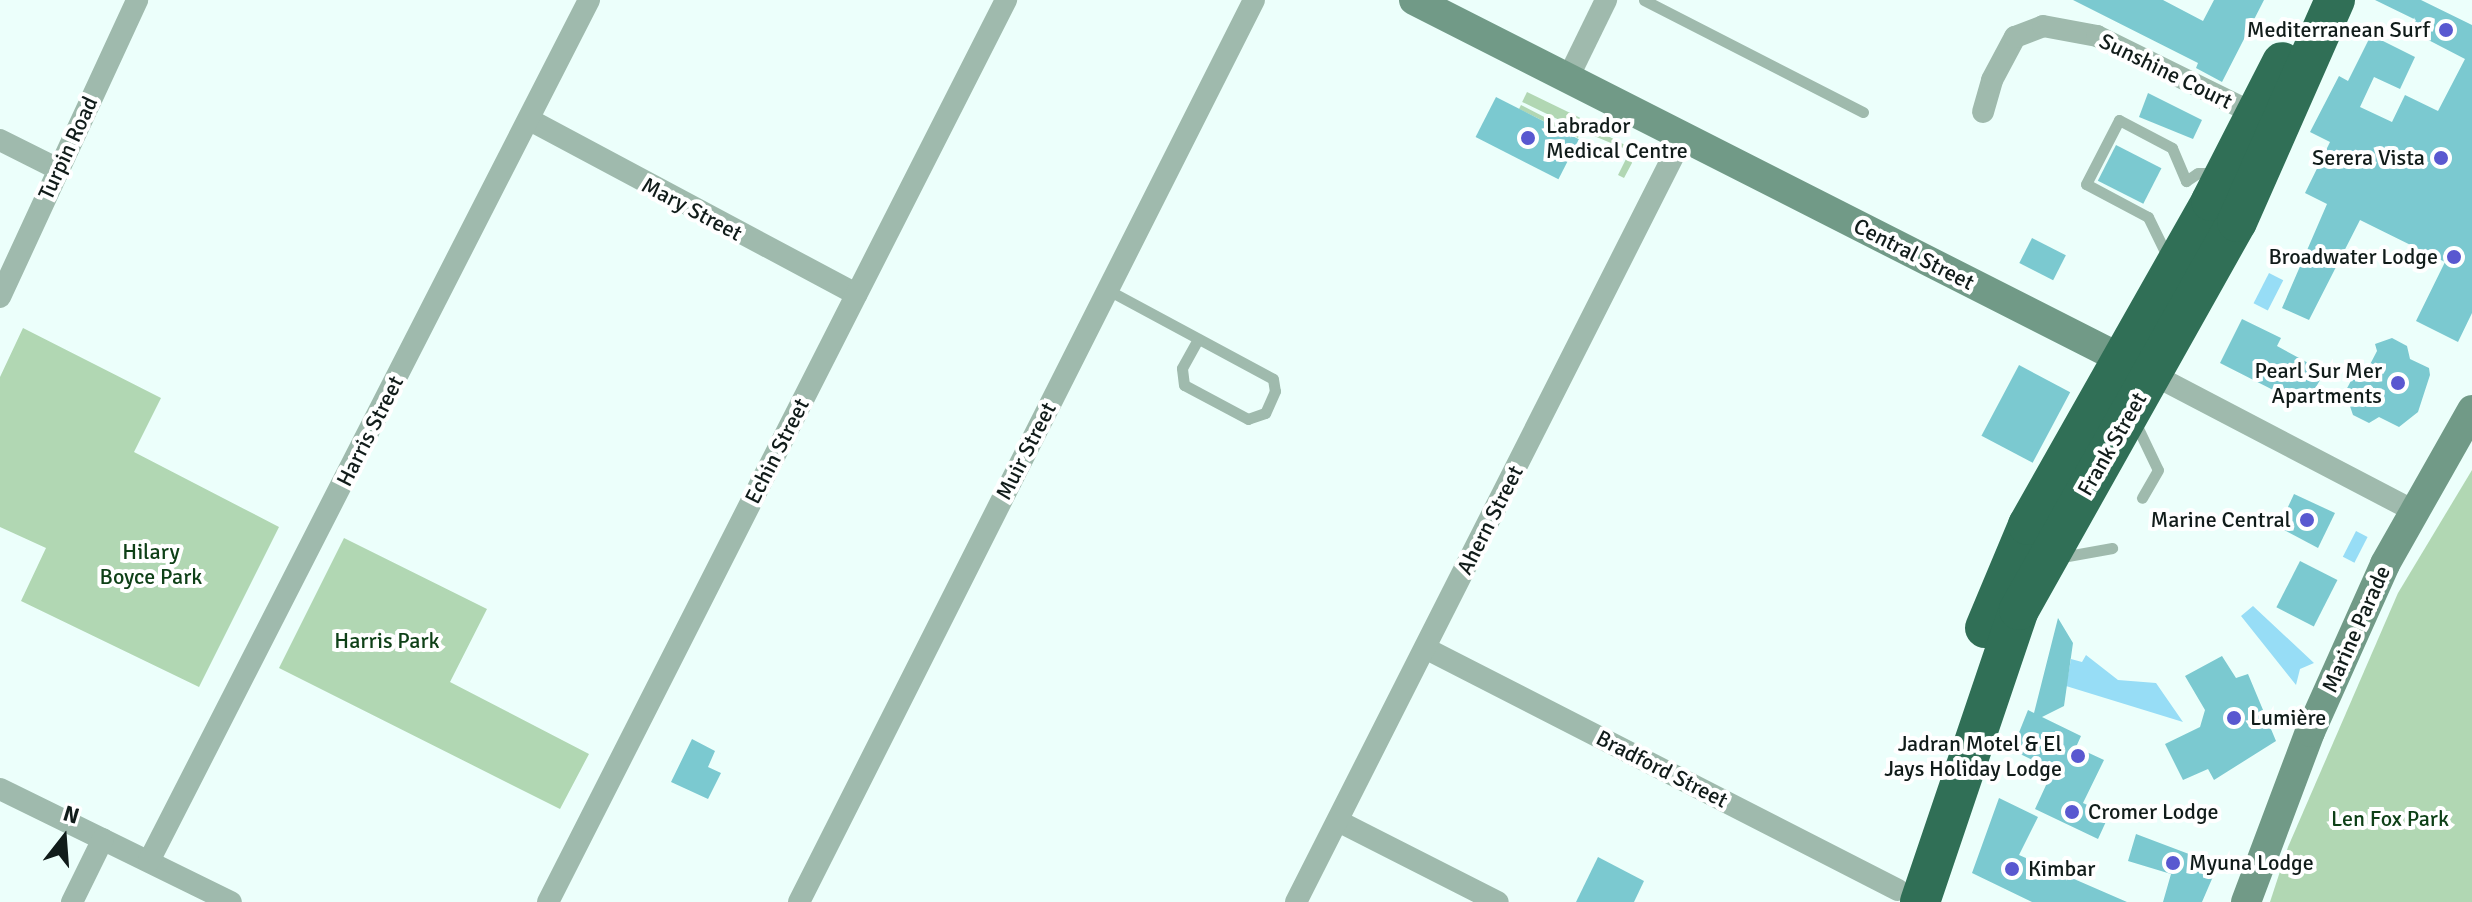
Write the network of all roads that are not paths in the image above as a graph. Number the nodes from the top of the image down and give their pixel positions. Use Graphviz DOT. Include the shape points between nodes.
graph roads {
  1 [pos="137,0"];
  2 [pos="589,0"];
  3 [pos="1006,0"];
  4 [pos="1254,0"];
  5 [pos="1414,0"];
  6 [pos="1606,0"];
  7 [pos="1644,0"];
  8 [pos="2309,0"];
  9 [pos="2335,0"];
  10 [pos="1568,78"];
  11 [pos="1863,112"];
  12 [pos="1983,112"];
  13 [pos="2257,115"];
  14 [pos="530,120"];
  15 [pos="1683,137"];
  16 [pos="0,140"];
  17 [pos="58,169"];
  18 [pos="2226,174"];
  19 [pos="2173,267"];
  20 [pos="1108,290"];
  21 [pos="856,294"];
  22 [pos="0,297"];
  23 [pos="1198,339"];
  24 [pos="2136,366"];
  25 [pos="2472,410"];
  26 [pos="2131,413"];
  27 [pos="2142,498"];
  28 [pos="2412,510"];
  29 [pos="2112,548"];
  30 [pos="2045,559"];
  31 [pos="1425,648"];
  32 [pos="0,789"];
  33 [pos="1338,821"];
  34 [pos="103,839"];
  35 [pos="149,861"];
  36 [pos="1904,898"];
  37 [pos="72,902"];
  38 [pos="231,902"];
  39 [pos="548,902"];
  40 [pos="799,902"];
  41 [pos="1296,902"];
  42 [pos="1498,902"];
  43 [pos="2246,902"];
  1 -- 17 [label="street, Turpin Road"];
  2 -- 14 [label="street, Harris Street"];
  3 -- 21 [label="street, Echin Street"];
  4 -- 20 [label="street, Muir Street"];
  5 -- 10 [label="main road, Central Street"];
  6 -- 10 [label="street"];
  7 -- 11 [label="lane"];
  8 -- 13 [label="highway, Frank Street"];
  9 -- 24 [label="highway, Frank Street" via="2237,222"];
  10 -- 15 [label="main road, Central Street"];
  12 -- 13 [label="street, Sunshine Court" via="1992,80 2015,37 2043,26 2097,36"];
  13 -- 18 [label="highway, Frank Street"];
  14 -- 21 [label="street, Mary Street"];
  14 -- 35 [label="street, Harris Street"];
  15 -- 24 [label="main road, Central Street"];
  15 -- 31 [label="street, Ahern Street"];
  16 -- 17 [label="street"];
  17 -- 22 [label="street, Turpin Road"];
  18 -- 19 [label="highway, Frank Street"];
  18 -- 19 [label="lane" via="2198,173 2186,181 2172,148 2119,120 2086,184 2148,217"];
  19 -- 24 [label="highway, Frank Street"];
  20 -- 23 [label="lane"];
  20 -- 40 [label="street, Muir Street"];
  21 -- 39 [label="street, Echin Street"];
  23 -- 23 [label="lane" via="1273,379 1275,391 1265,413 1248,419 1184,385 1182,368"];
  24 -- 26 [label="highway, Frank Street"];
  24 -- 28 [label="street, Central Street"];
  24 -- 36 [label="highway, Frank Street" via="2009,563"];
  25 -- 28 [label="main road, Marine Parade"];
  26 -- 27 [label="lane" via="2158,470"];
  26 -- 30 [label="highway, Frank Street"];
  28 -- 43 [label="main road, Marine Parade" via="2310,732"];
  29 -- 30 [label="lane"];
  30 -- 36 [label="highway, Frank Street"];
  31 -- 33 [label="street, Ahern Street"];
  31 -- 36 [label="street, Bradford Street"];
  32 -- 34 [label="street"];
  33 -- 41 [label="street, Ahern Street"];
  33 -- 42 [label="street"];
  34 -- 35 [label="street"];
  34 -- 37 [label="street"];
  35 -- 38 [label="street"];
}
